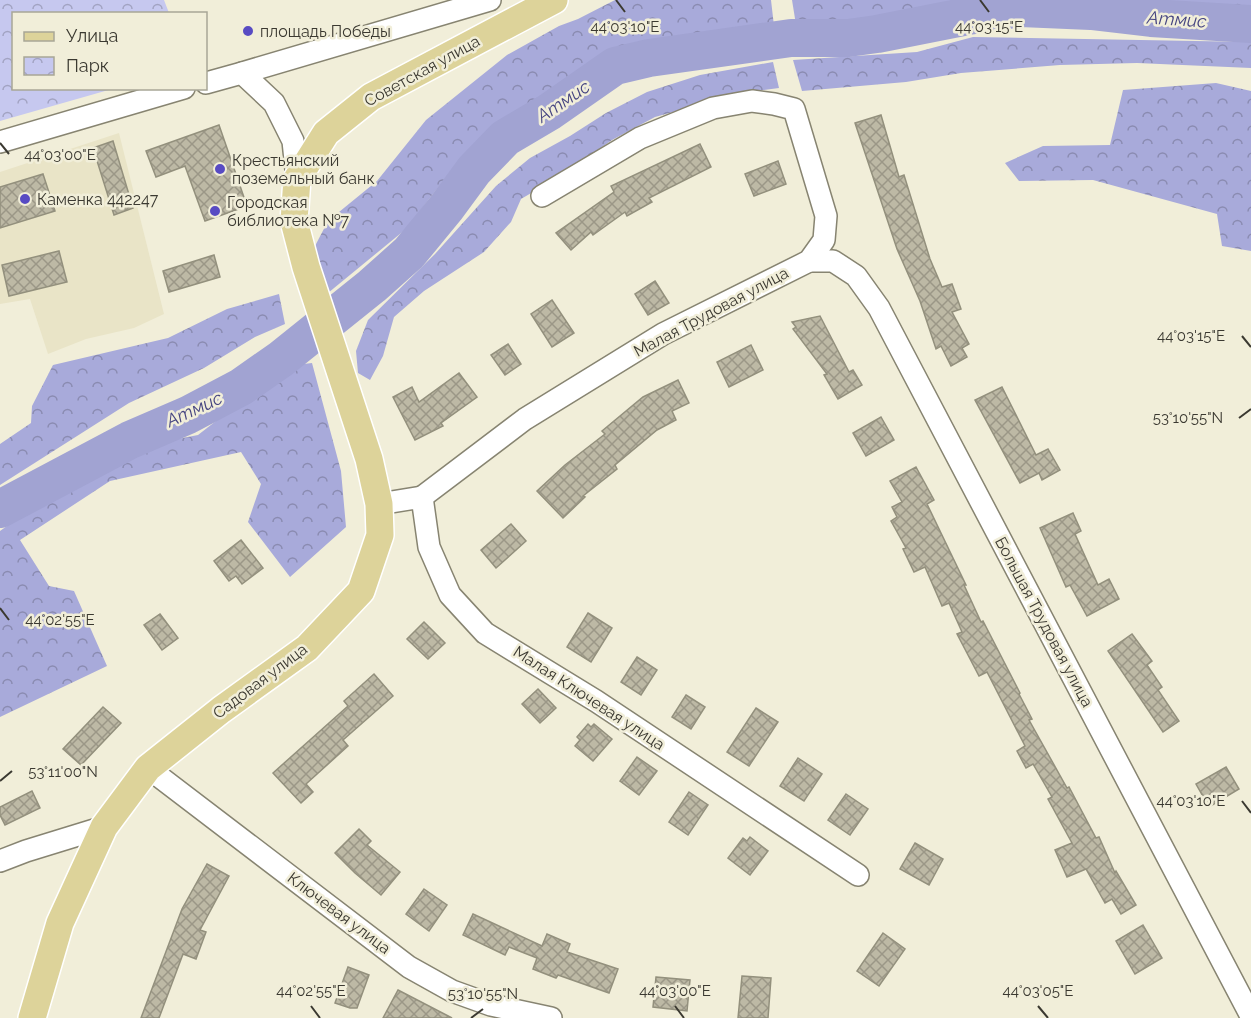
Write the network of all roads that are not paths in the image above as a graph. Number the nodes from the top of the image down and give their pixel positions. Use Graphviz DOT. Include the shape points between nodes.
graph roads {
  1 [pos="490,0"];
  2 [pos="554,0"];
  3 [pos="242,73"];
  4 [pos="207,82"];
  5 [pos="177,90"];
  6 [pos="0,142"];
  7 [pos="297,179"];
  8 [pos="542,196"];
  9 [pos="809,261"];
  10 [pos="422,497"];
  11 [pos="379,504"];
  12 [pos="148,768"];
  13 [pos="104,827"];
  14 [pos="0,861"];
  15 [pos="858,875"];
  16 [pos="1251,1016"];
  17 [pos="32,1018"];
  18 [pos="551,1018"];
  1 -- 3 [label="street"];
  2 -- 7 [label="main road, Советская улица" via="370,97 326,133"];
  3 -- 4 [label="street"];
  3 -- 7 [label="street" via="274,103 293,141"];
  5 -- 6 [label="street"];
  7 -- 11 [label="main road, Садовая улица" via="294,221 369,459"];
  8 -- 9 [label="street, Малая Трудовая улица" via="640,138 713,108 752,101 794,109 826,216 824,240"];
  9 -- 10 [label="street, Малая Трудовая улица" via="663,334 525,419"];
  9 -- 16 [label="street, Большая Трудовая улица" via="833,261 856,276 879,308"];
  10 -- 11 [label="street"];
  10 -- 15 [label="street, Малая Ключевая улица" via="429,547 450,595 485,633 597,701"];
  11 -- 12 [label="main road, Садовая улица" via="380,535 361,591 307,648"];
  12 -- 13 [label="main road, Садовая улица"];
  12 -- 18 [label="street, Ключевая улица" via="409,967 491,1005"];
  13 -- 14 [label="street"];
  13 -- 17 [label="main road, Садовая улица" via="60,923"];
}
